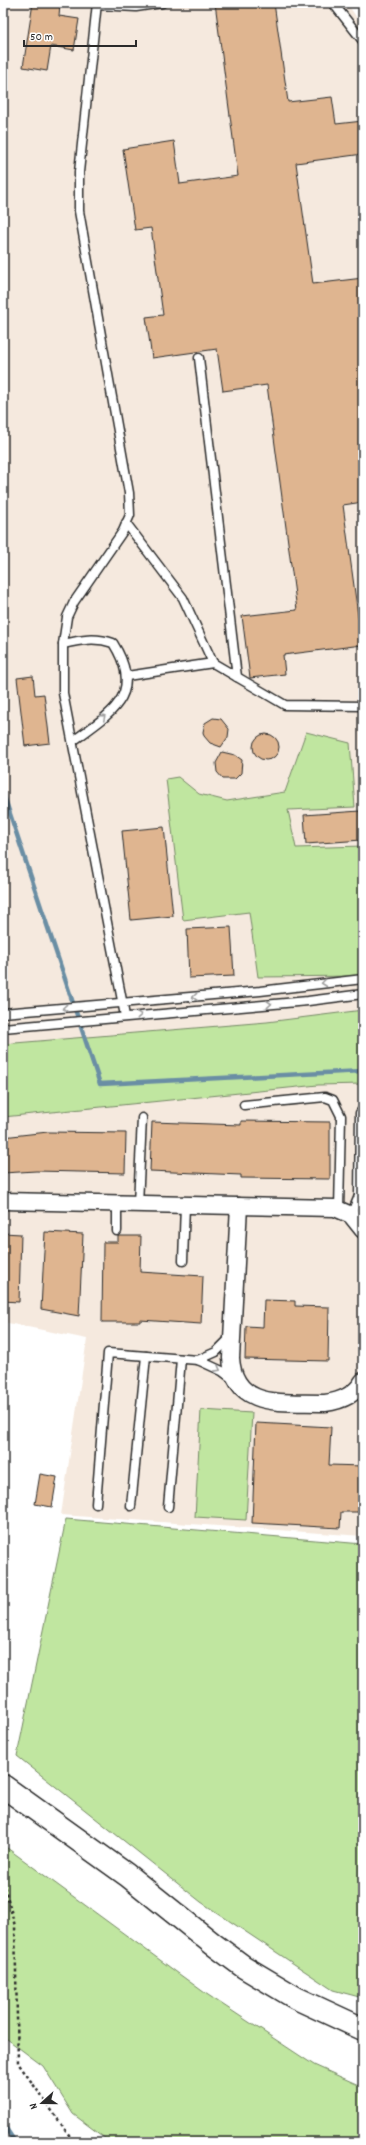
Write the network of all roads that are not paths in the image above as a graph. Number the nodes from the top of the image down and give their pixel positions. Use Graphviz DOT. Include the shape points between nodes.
graph roads {
  1 [pos="162,3"];
  2 [pos="333,3"];
  3 [pos="97,4"];
  4 [pos="363,41"];
  5 [pos="199,358"];
  6 [pos="126,523"];
  7 [pos="63,644"];
  8 [pos="213,663"];
  9 [pos="127,676"];
  10 [pos="237,677"];
  11 [pos="363,706"];
  12 [pos="72,741"];
  13 [pos="363,979"];
  14 [pos="363,994"];
  15 [pos="124,1003"];
  16 [pos="3,1013"];
  17 [pos="125,1016"];
  18 [pos="3,1028"];
  19 [pos="244,1105"];
  20 [pos="363,1109"];
  21 [pos="142,1118"];
  22 [pos="361,1198"];
  23 [pos="3,1201"];
  24 [pos="117,1203"];
  25 [pos="138,1204"];
  26 [pos="185,1205"];
  27 [pos="239,1206"];
  28 [pos="345,1212"];
  29 [pos="363,1230"];
  30 [pos="117,1231"];
  31 [pos="183,1261"];
  32 [pos="232,1336"];
  33 [pos="146,1356"];
  34 [pos="181,1359"];
  35 [pos="198,1360"];
  36 [pos="236,1381"];
  37 [pos="362,1386"];
  38 [pos="96,1504"];
  39 [pos="131,1506"];
  40 [pos="168,1506"];
  41 [pos="3,1786"];
  42 [pos="363,2029"];
  1 -- 3 [label="lane" via="136,7"];
  2 -- 4 [label="lane"];
  3 -- 6 [label="lane" via="80,172 79,211 129,493 130,515"];
  5 -- 10 [label="lane"];
  6 -- 7 [label="lane" via="74,602 67,617"];
  6 -- 8 [label="lane" via="182,598"];
  7 -- 9 [label="lane" via="101,638 113,643 120,654"];
  7 -- 12 [label="lane" via="63,693"];
  8 -- 9 [label="lane"];
  8 -- 10 [label="lane"];
  12 -- 9 [label="lane, one-way" via="123,698 128,682"];
  10 -- 11 [label="lane" via="284,705"];
  12 -- 15 [label="lane"];
  13 -- 15 [label="lane, one-way"];
  17 -- 14 [label="lane, one-way"];
  15 -- 16 [label="lane, one-way"];
  15 -- 17 [label="lane"];
  17 -- 18 [label="lane"];
  19 -- 28 [label="lane" via="325,1097 333,1100 341,1116"];
  20 -- 22 [label="lane" via="360,1113"];
  21 -- 25 [label="lane"];
  22 -- 28 [label="lane"];
  23 -- 24 [label="street"];
  24 -- 25 [label="street"];
  24 -- 30 [label="lane"];
  25 -- 26 [label="street"];
  26 -- 27 [label="street"];
  26 -- 31 [label="lane"];
  27 -- 28 [label="street"];
  27 -- 32 [label="street"];
  28 -- 29 [label="street"];
  32 -- 35 [label="lane" via="216,1352"];
  32 -- 36 [label="street" via="232,1370"];
  33 -- 34 [label="lane"];
  33 -- 38 [label="lane" via="108,1353"];
  33 -- 39 [label="lane"];
  34 -- 35 [label="lane"];
  34 -- 40 [label="lane"];
  35 -- 36 [label="lane, one-way"];
  36 -- 37 [label="street" via="242,1390 259,1400 325,1403 345,1398"];
  41 -- 42 [label="main road" via="127,1875 244,1967 296,1998"];
}
